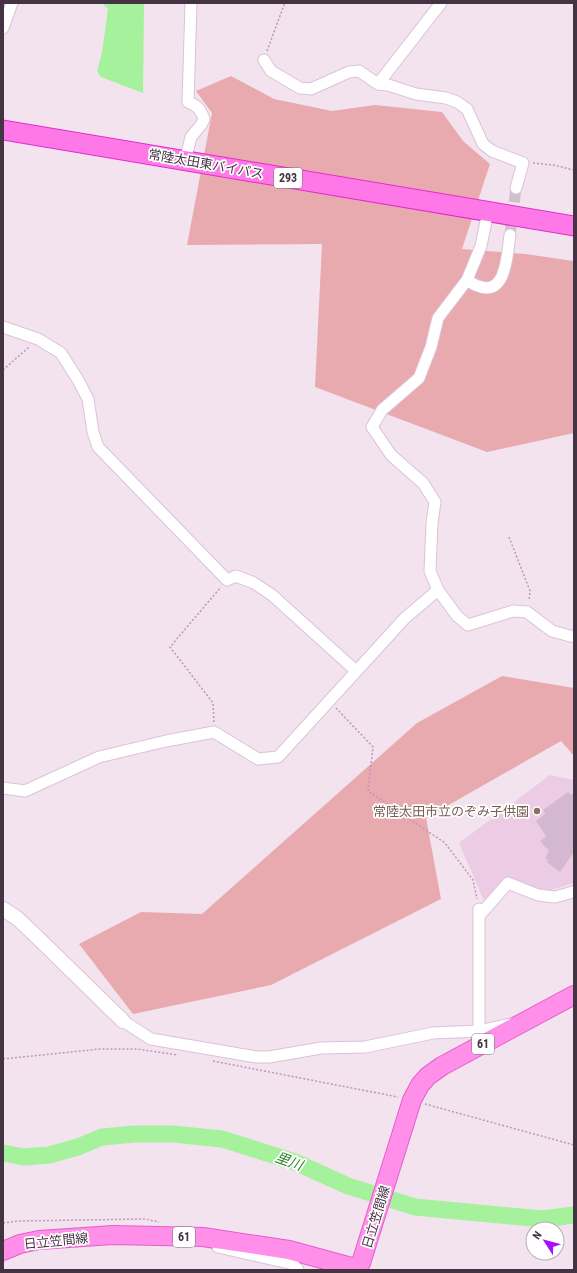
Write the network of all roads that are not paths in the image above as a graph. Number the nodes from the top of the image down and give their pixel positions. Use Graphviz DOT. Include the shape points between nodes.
graph roads {
  1 [pos="12,3"];
  2 [pos="191,3"];
  3 [pos="441,3"];
  4 [pos="3,28"];
  5 [pos="264,60"];
  6 [pos="378,84"];
  7 [pos="3,130"];
  8 [pos="185,161"];
  9 [pos="516,188"];
  10 [pos="488,211"];
  11 [pos="574,226"];
  12 [pos="510,235"];
  13 [pos="467,280"];
  14 [pos="3,327"];
  15 [pos="438,590"];
  16 [pos="574,638"];
  17 [pos="356,671"];
  18 [pos="3,788"];
  19 [pos="574,892"];
  20 [pos="3,909"];
  21 [pos="574,995"];
  22 [pos="530,1019"];
  23 [pos="123,1021"];
  24 [pos="474,1031"];
  25 [pos="474,1049"];
  26 [pos="203,1237"];
  27 [pos="3,1240"];
  28 [pos="31,1242"];
  29 [pos="3,1251"];
  30 [pos="298,1270"];
  1 -- 4 [label="street"];
  2 -- 8 [label="street" via="188,102 201,111 204,119 191,137"];
  3 -- 6 [label="street"];
  5 -- 6 [label="street" via="271,71 300,88 311,89 349,72 359,71"];
  6 -- 9 [label="street" via="416,94 446,98 467,109 483,144 492,151 523,162"];
  7 -- 8 [label="highway, 常陸太田東バイパス / 293"];
  8 -- 10 [label="highway, 常陸太田東バイパス / 293"];
  10 -- 11 [label="highway, 常陸太田東バイパス / 293"];
  10 -- 13 [label="street" via="481,246"];
  12 -- 13 [label="street" via="501,280 486,288"];
  13 -- 15 [label="street" via="438,318 431,347 419,378 382,410 372,427 392,455 423,483 435,502 430,571"];
  14 -- 17 [label="street" via="38,339 61,354 88,399 98,447 227,580 236,576 266,591"];
  15 -- 16 [label="street" via="457,616 468,624 512,611 527,612 552,631"];
  15 -- 17 [label="street" via="404,618"];
  17 -- 18 [label="street" via="278,757 258,759 214,732 166,740 99,757 25,791"];
  19 -- 24 [label="street" via="555,897 538,895 508,883 479,912"];
  20 -- 23 [label="street" via="17,918"];
  21 -- 22 [label="main road, 日立笠間線 / 61"];
  22 -- 24 [label="street"];
  22 -- 25 [label="main road, 日立笠間線 / 61"];
  23 -- 24 [label="street" via="151,1039 257,1057 321,1048 365,1047 434,1033"];
  24 -- 25 [label="street"];
  25 -- 26 [label="main road, 日立笠間線 / 61" via="442,1066 420,1085 410,1105 358,1267 289,1250"];
  26 -- 28 [label="main road, 日立笠間線 / 61" via="113,1235"];
  26 -- 30 [label="street" via="205,1245 292,1264"];
  27 -- 28 [label="street"];
  28 -- 29 [label="main road, 日立笠間線 / 61"];
}
